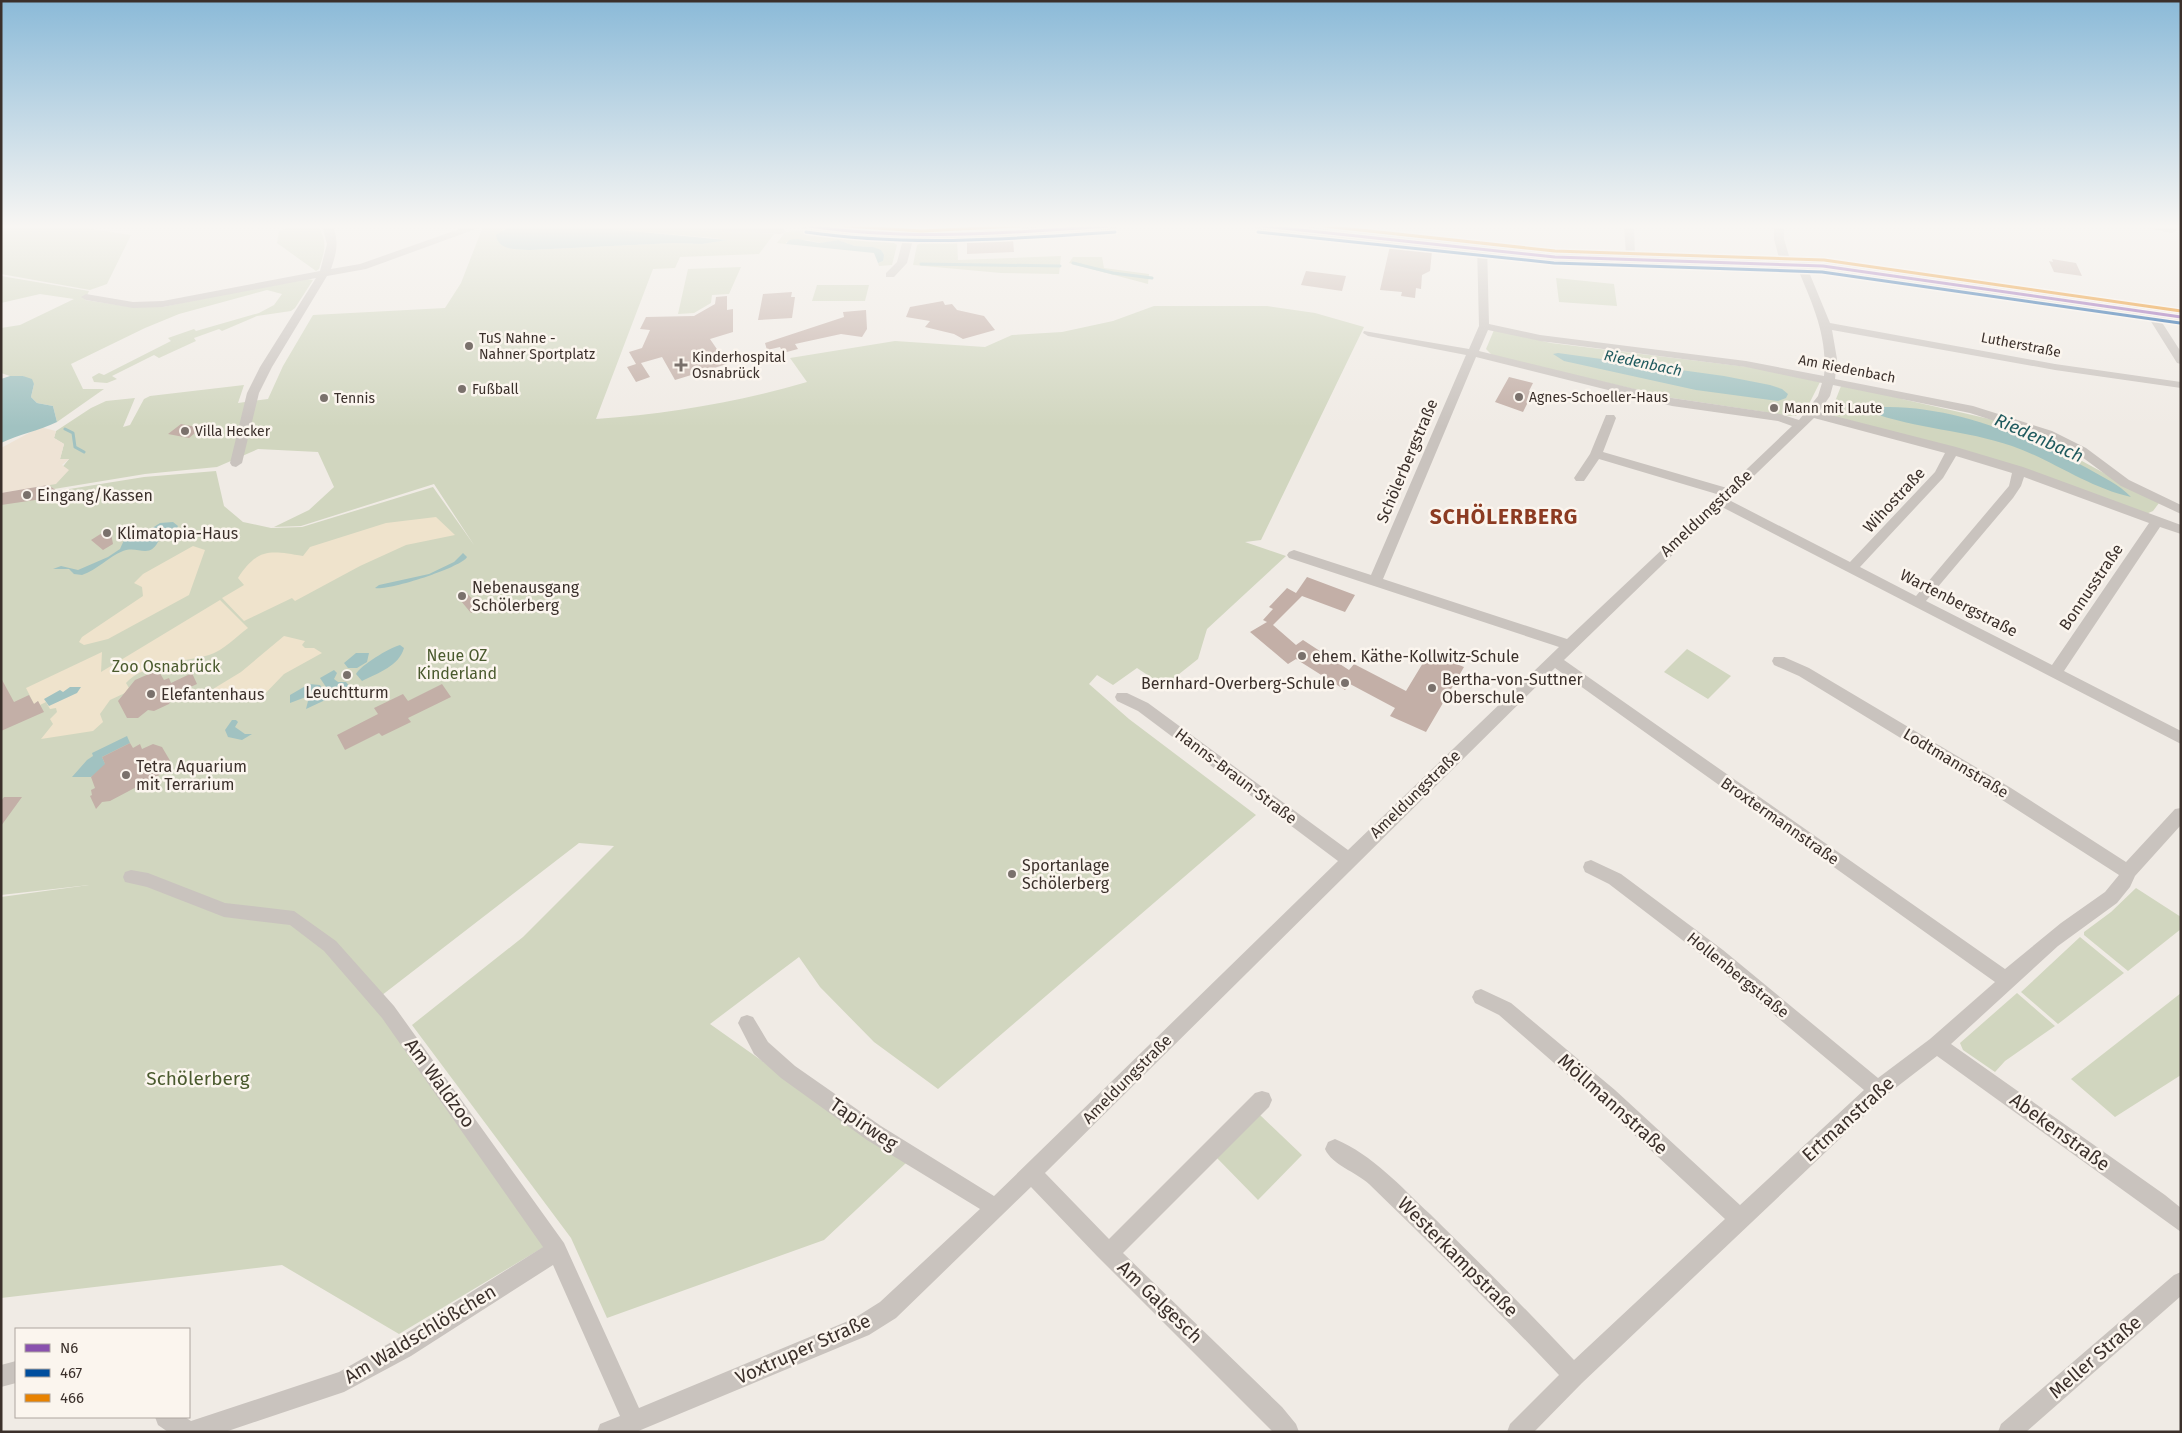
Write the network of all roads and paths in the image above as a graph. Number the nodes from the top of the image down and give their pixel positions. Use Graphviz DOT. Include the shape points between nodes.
graph roads {
  1 [pos="217,293"];
  2 [pos="312,293"];
  3 [pos="1483,293"];
  4 [pos="1813,293"];
  5 [pos="2018,293"];
  6 [pos="2055,293"];
  7 [pos="86,297"];
  8 [pos="2181,311"];
  9 [pos="2150,312"];
  10 [pos="2181,317"];
  11 [pos="1484,326"];
  12 [pos="1826,326"];
  13 [pos="1368,333"];
  14 [pos="1472,353"];
  15 [pos="2181,360"];
  16 [pos="1830,381"];
  17 [pos="2181,384"];
  18 [pos="1812,414"];
  19 [pos="1610,418"];
  20 [pos="1801,425"];
  21 [pos="1952,450"];
  22 [pos="1596,454"];
  23 [pos="236,463"];
  24 [pos="2019,470"];
  25 [pos="1580,478"];
  26 [pos="1724,497"];
  27 [pos="2181,510"];
  28 [pos="2157,521"];
  29 [pos="2181,530"];
  30 [pos="1294,555"];
  31 [pos="1852,568"];
  32 [pos="1374,582"];
  33 [pos="1918,602"];
  34 [pos="1568,645"];
  35 [pos="1554,660"];
  36 [pos="1780,661"];
  37 [pos="2055,673"];
  38 [pos="1122,697"];
  39 [pos="2181,738"];
  40 [pos="2181,814"];
  41 [pos="1348,859"];
  42 [pos="1591,867"];
  43 [pos="2128,872"];
  44 [pos="131,877"];
  45 [pos="2006,980"];
  46 [pos="1481,996"];
  47 [pos="747,1023"];
  48 [pos="1937,1045"];
  49 [pos="1878,1090"];
  50 [pos="1262,1100"];
  51 [pos="1335,1149"];
  52 [pos="1031,1174"];
  53 [pos="996,1208"];
  54 [pos="1740,1219"];
  55 [pos="2181,1222"];
  56 [pos="557,1250"];
  57 [pos="1109,1253"];
  58 [pos="2181,1282"];
  59 [pos="15,1372"];
  60 [pos="1574,1375"];
  61 [pos="1,1376"];
  62 [pos="167,1418"];
  63 [pos="634,1421"];
  64 [pos="187,1432"];
  65 [pos="191,1432"];
  66 [pos="608,1432"];
  67 [pos="1288,1432"];
  68 [pos="1518,1432"];
  69 [pos="2009,1432"];
  1 -- 7 [label="street" via="163,304 133,305"];
  2 -- 23 [label="street" via="253,393"];
  3 -- 11 [label="street, Schölerbergstraße"];
  4 -- 12 [label="street, Ameldungstraße"];
  5 -- 9 [label="main road"];
  6 -- 8 [label="main road"];
  9 -- 10 [label="main road"];
  9 -- 15 [label="street"];
  11 -- 14 [label="street, Schölerbergstraße"];
  11 -- 16 [label="street, Am Riedenbach" via="1540,338 1703,358"];
  12 -- 16 [label="street, Ameldungstraße" via="1832,355"];
  12 -- 17 [label="street, Lutherstraße" via="2055,367"];
  13 -- 14 [label="street"];
  14 -- 20 [label="street" via="1633,394 1780,418"];
  14 -- 32 [label="street, Schölerbergstraße"];
  16 -- 18 [label="street, Ameldungstraße" via="1824,398"];
  16 -- 27 [label="street, Am Riedenbach" via="1973,410 2031,428 2082,451 2125,483"];
  18 -- 20 [label="street, Ameldungstraße"];
  18 -- 21 [label="street"];
  19 -- 22 [label="street"];
  20 -- 26 [label="street, Ameldungstraße"];
  21 -- 24 [label="street"];
  21 -- 31 [label="street, Wihostraße" via="1940,475"];
  22 -- 25 [label="street"];
  22 -- 26 [label="street, Wartenbergstraße"];
  24 -- 28 [label="street"];
  24 -- 33 [label="street" via="2009,495"];
  26 -- 31 [label="street, Wartenbergstraße"];
  26 -- 34 [label="street, Ameldungstraße"];
  28 -- 29 [label="street"];
  28 -- 37 [label="street, Bonnusstraße"];
  30 -- 32 [label="street"];
  31 -- 33 [label="street, Wartenbergstraße"];
  32 -- 34 [label="street"];
  33 -- 37 [label="street, Wartenbergstraße"];
  34 -- 35 [label="street, Ameldungstraße"];
  35 -- 41 [label="street, Ameldungstraße"];
  35 -- 45 [label="street, Broxtermannstraße"];
  36 -- 43 [label="street, Lodtmannstraße" via="1813,677"];
  37 -- 39 [label="street, Wartenbergstraße"];
  38 -- 41 [label="street, Hanns-Braun-Straße" via="1143,707"];
  40 -- 43 [label="street, Ertmanstraße"];
  41 -- 52 [label="street, Ameldungstraße"];
  42 -- 49 [label="street, Hollenbergstraße" via="1614,879 1717,956"];
  43 -- 45 [label="street, Ertmanstraße" via="2117,891"];
  44 -- 56 [label="street, Am Waldzoo" via="148,880 224,910 294,918 330,946 388,1012"];
  45 -- 48 [label="street, Ertmanstraße"];
  46 -- 54 [label="street, Möllmannstraße" via="1505,1009"];
  47 -- 53 [label="street, Tapirweg" via="761,1048 788,1072 874,1133"];
  48 -- 49 [label="street, Ertmanstraße"];
  48 -- 55 [label="street, Abekenstraße" via="2158,1202"];
  49 -- 54 [label="street, Ertmanstraße"];
  50 -- 57 [label="street"];
  51 -- 60 [label="street, Westerkampstraße" via="1377,1178 1480,1277"];
  52 -- 53 [label="street, Ameldungstraße"];
  52 -- 57 [label="street, Am Galgesch"];
  53 -- 63 [label="street, Voxtruper Straße" via="888,1310 861,1327"];
  54 -- 60 [label="street, Ertmanstraße"];
  56 -- 63 [label="street, Am Waldzoo"];
  56 -- 65 [label="street, Am Waldschlößchen" via="403,1348 344,1381"];
  57 -- 67 [label="street, Am Galgesch"];
  58 -- 69 [label="street, Meller Straße"];
  59 -- 61 [label="street"];
  60 -- 68 [label="street, Ertmanstraße"];
  62 -- 64 [label="street"];
  63 -- 66 [label="street, Voxtruper Straße"];
}
